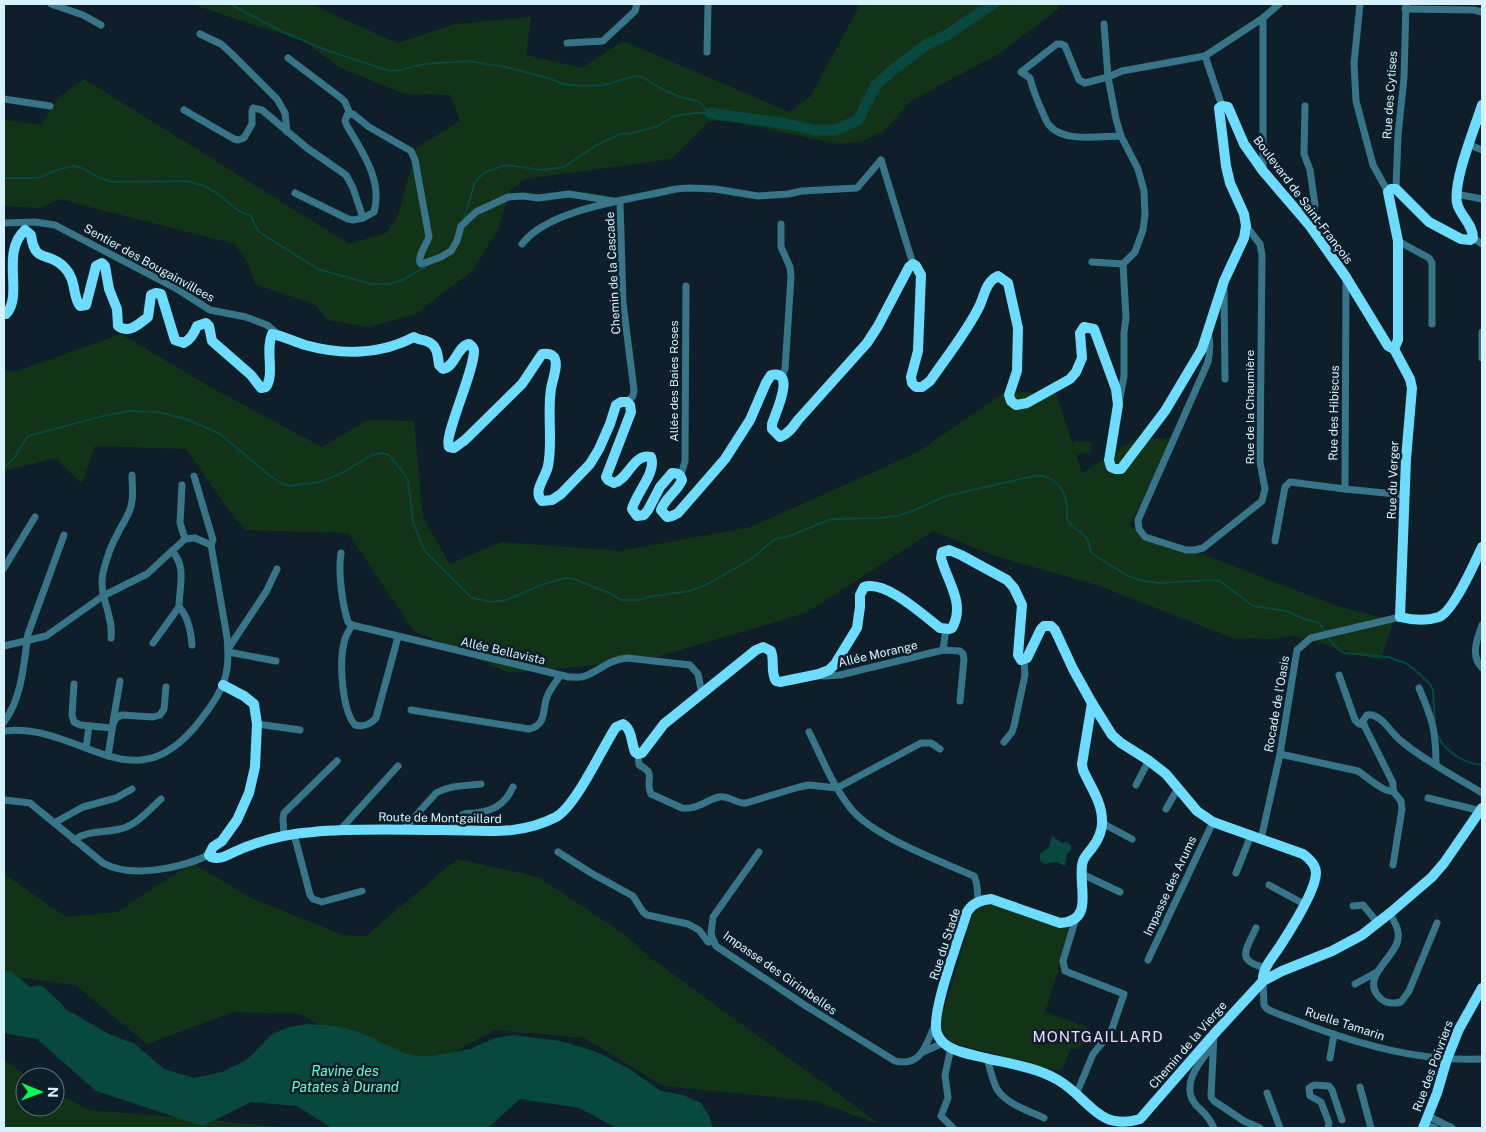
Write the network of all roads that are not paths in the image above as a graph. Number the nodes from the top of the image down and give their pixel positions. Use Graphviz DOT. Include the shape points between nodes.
graph roads {
  1 [pos="51,4"];
  2 [pos="637,4"];
  3 [pos="708,4"];
  4 [pos="1279,4"];
  5 [pos="1360,4"];
  6 [pos="1405,7"];
  7 [pos="1474,7"];
  8 [pos="1482,12"];
  9 [pos="1263,18"];
  10 [pos="1104,24"];
  11 [pos="101,25"];
  12 [pos="200,34"];
  13 [pos="567,43"];
  14 [pos="707,52"];
  15 [pos="1205,56"];
  16 [pos="288,58"];
  17 [pos="1108,77"];
  18 [pos="4,99"];
  19 [pos="1482,105"];
  20 [pos="50,106"];
  21 [pos="1222,106"];
  22 [pos="1305,106"];
  23 [pos="184,110"];
  24 [pos="350,114"];
  25 [pos="287,132"];
  26 [pos="1120,136"];
  27 [pos="1470,145"];
  28 [pos="1482,150"];
  29 [pos="1263,171"];
  30 [pos="1392,190"];
  31 [pos="295,193"];
  32 [pos="1456,194"];
  33 [pos="1482,199"];
  34 [pos="620,202"];
  35 [pos="363,218"];
  36 [pos="4,223"];
  37 [pos="781,224"];
  38 [pos="24,226"];
  39 [pos="1246,226"];
  40 [pos="1310,226"];
  41 [pos="1398,241"];
  42 [pos="1478,241"];
  43 [pos="522,244"];
  44 [pos="1092,262"];
  45 [pos="912,264"];
  46 [pos="1122,264"];
  47 [pos="1346,277"];
  48 [pos="158,279"];
  49 [pos="1224,282"];
  50 [pos="686,286"];
  51 [pos="156,292"];
  52 [pos="4,314"];
  53 [pos="1432,324"];
  54 [pos="1208,330"];
  55 [pos="1482,332"];
  56 [pos="280,336"];
  57 [pos="1394,349"];
  58 [pos="1482,358"];
  59 [pos="782,376"];
  60 [pos="1225,379"];
  61 [pos="627,402"];
  62 [pos="1118,405"];
  63 [pos="132,475"];
  64 [pos="681,475"];
  65 [pos="194,476"];
  66 [pos="182,485"];
  67 [pos="1345,489"];
  68 [pos="1405,494"];
  69 [pos="35,517"];
  70 [pos="64,535"];
  71 [pos="185,539"];
  72 [pos="1275,541"];
  73 [pos="211,545"];
  74 [pos="1482,547"];
  75 [pos="172,551"];
  76 [pos="341,553"];
  77 [pos="1482,560"];
  78 [pos="4,568"];
  79 [pos="277,569"];
  80 [pos="103,596"];
  81 [pos="179,607"];
  82 [pos="1400,617"];
  83 [pos="352,625"];
  84 [pos="1482,625"];
  85 [pos="946,629"];
  86 [pos="398,637"];
  87 [pos="111,638"];
  88 [pos="27,642"];
  89 [pos="153,643"];
  90 [pos="192,644"];
  91 [pos="4,646"];
  92 [pos="228,650"];
  93 [pos="943,650"];
  94 [pos="1024,660"];
  95 [pos="276,661"];
  96 [pos="1482,668"];
  97 [pos="819,674"];
  98 [pos="1340,675"];
  99 [pos="560,676"];
  100 [pos="120,681"];
  101 [pos="74,684"];
  102 [pos="224,685"];
  103 [pos="166,687"];
  104 [pos="1419,688"];
  105 [pos="702,694"];
  106 [pos="960,701"];
  107 [pos="1092,703"];
  108 [pos="411,710"];
  109 [pos="4,722"];
  110 [pos="257,724"];
  111 [pos="1364,725"];
  112 [pos="89,726"];
  113 [pos="112,726"];
  114 [pos="300,730"];
  115 [pos="4,731"];
  116 [pos="810,732"];
  117 [pos="1004,742"];
  118 [pos="86,748"];
  119 [pos="940,749"];
  120 [pos="638,754"];
  121 [pos="1280,754"];
  122 [pos="108,756"];
  123 [pos="1148,760"];
  124 [pos="337,761"];
  125 [pos="1436,764"];
  126 [pos="398,766"];
  127 [pos="481,784"];
  128 [pos="1136,785"];
  129 [pos="513,787"];
  130 [pos="837,788"];
  131 [pos="1178,788"];
  132 [pos="132,789"];
  133 [pos="1393,791"];
  134 [pos="1482,793"];
  135 [pos="1428,798"];
  136 [pos="161,799"];
  137 [pos="4,800"];
  138 [pos="1166,809"];
  139 [pos="1481,810"];
  140 [pos="1213,822"];
  141 [pos="54,823"];
  142 [pos="1102,823"];
  143 [pos="340,830"];
  144 [pos="403,830"];
  145 [pos="450,830"];
  146 [pos="289,835"];
  147 [pos="1251,836"];
  148 [pos="1132,838"];
  149 [pos="1261,839"];
  150 [pos="74,840"];
  151 [pos="558,852"];
  152 [pos="759,852"];
  153 [pos="209,855"];
  154 [pos="1393,865"];
  155 [pos="1236,873"];
  156 [pos="1082,874"];
  157 [pos="1269,885"];
  158 [pos="362,891"];
  159 [pos="1120,892"];
  160 [pos="979,901"];
  161 [pos="1304,904"];
  162 [pos="1353,906"];
  163 [pos="1390,913"];
  164 [pos="1076,918"];
  165 [pos="1378,923"];
  166 [pos="1437,923"];
  167 [pos="1256,928"];
  168 [pos="714,942"];
  169 [pos="1148,960"];
  170 [pos="1266,968"];
  171 [pos="1377,972"];
  172 [pos="1262,981"];
  173 [pos="1355,984"];
  174 [pos="1482,988"];
  175 [pos="935,1025"];
  176 [pos="1214,1034"];
  177 [pos="1334,1034"];
  178 [pos="1213,1045"];
  179 [pos="947,1046"];
  180 [pos="923,1052"];
  181 [pos="987,1058"];
  182 [pos="1330,1058"];
  183 [pos="1447,1059"];
  184 [pos="1482,1059"];
  185 [pos="1360,1087"];
  186 [pos="1267,1093"];
  187 [pos="1076,1095"];
  188 [pos="1044,1118"];
  189 [pos="1342,1120"];
  190 [pos="1142,1124"];
  191 [pos="1428,1124"];
  192 [pos="954,1128"];
  193 [pos="1214,1128"];
  194 [pos="1260,1128"];
  195 [pos="1280,1128"];
  196 [pos="1328,1128"];
  197 [pos="1371,1128"];
  198 [pos="1452,1128"];
  1 -- 11 [label="street"];
  2 -- 13 [label="street" via="635,11 603,41"];
  3 -- 14 [label="street"];
  4 -- 9 [label="street"];
  5 -- 30 [label="street" via="1354,63 1356,101 1373,165"];
  6 -- 7 [label="street"];
  6 -- 30 [label="street, Rue des Cytises" via="1404,78"];
  7 -- 8 [label="street"];
  9 -- 15 [label="street"];
  9 -- 29 [label="street"];
  10 -- 17 [label="street"];
  12 -- 25 [label="street" via="221,44 277,99 285,113"];
  15 -- 17 [label="street" via="1122,71"];
  15 -- 21 [label="street"];
  16 -- 24 [label="street, Chemin de la Cascade" via="341,98"];
  17 -- 26 [label="street"];
  17 -- 26 [label="street" via="1081,82 1065,46 1061,44 1056,44 1022,72 1030,78 1034,96 1054,130 1080,138"];
  18 -- 20 [label="street"];
  19 -- 27 [label="main road"];
  21 -- 29 [label="main road, Boulevard de Saint-François" via="1228,107 1244,144"];
  21 -- 39 [label="main road" via="1218,108 1226,166"];
  22 -- 40 [label="street" via="1304,154 1315,205"];
  23 -- 25 [label="street" via="238,140 244,138 252,124 254,108 262,110"];
  24 -- 34 [label="street, Chemin de la Cascade" via="412,151 429,237 420,256 422,264 451,251 461,226 476,212 508,197 569,194"];
  24 -- 35 [label="street, Chemin de la Cascade" via="345,121 367,160 376,187 374,212"];
  25 -- 35 [label="street" via="346,175"];
  26 -- 46 [label="street" via="1138,169 1146,215 1135,252"];
  27 -- 28 [label="street"];
  27 -- 32 [label="main road"];
  29 -- 40 [label="main road, Boulevard de Saint-François"];
  30 -- 41 [label="main road"];
  30 -- 42 [label="main road" via="1429,222 1461,239"];
  31 -- 35 [label="street" via="348,219"];
  32 -- 33 [label="street"];
  32 -- 42 [label="main road" via="1459,210"];
  34 -- 43 [label="street" via="594,206 552,222 533,232"];
  34 -- 45 [label="street" via="689,188 758,196 857,188 881,160"];
  34 -- 61 [label="street, Chemin de la Cascade" via="623,303 634,390"];
  36 -- 38 [label="street, Sentier des Bougainvillees"];
  37 -- 59 [label="street" via="781,247 791,278"];
  38 -- 48 [label="street, Sentier des Bougainvillees" via="34,222 54,225"];
  38 -- 51 [label="main road" via="31,235 32,248 66,269 74,283 80,306 88,301 96,266 105,266 121,328 131,329 148,317 151,295"];
  38 -- 52 [label="main road" via="6,256 11,296 9,311"];
  39 -- 49 [label="main road" via="1244,238"];
  39 -- 54 [label="street, Rue de la Chaumière" via="1260,244 1262,255 1260,462 1265,489 1262,501 1203,548 1186,550 1145,537 1139,529 1138,520 1208,362 1211,351"];
  40 -- 47 [label="main road, Boulevard de Saint-François"];
  41 -- 53 [label="street" via="1429,258 1432,263"];
  41 -- 57 [label="main road" via="1398,340"];
  44 -- 46 [label="street"];
  45 -- 59 [label="main road" via="878,326 855,358 792,428 780,437 774,433 772,424 784,387"];
  45 -- 62 [label="main road" via="921,275 918,351 911,377 916,387 930,381 972,320 988,283 998,276 1008,283 1018,328 1017,371 1011,401 1027,403 1070,379 1082,358 1080,333 1084,327 1089,327 1094,329 1106,360"];
  46 -- 62 [label="street" via="1126,318 1124,376"];
  47 -- 57 [label="main road, Boulevard de Saint-François" via="1388,346"];
  47 -- 67 [label="street, Rue des Hibiscus"];
  48 -- 51 [label="street"];
  48 -- 56 [label="street, Sentier des Bougainvillees" via="210,310 246,317 267,325"];
  49 -- 54 [label="main road"];
  49 -- 60 [label="street"];
  50 -- 64 [label="street, Allée des Baies Roses" via="685,462"];
  51 -- 56 [label="main road" via="164,299 178,343 186,342 198,326 206,323 212,341 261,388 266,387 269,381 269,341 272,334"];
  54 -- 62 [label="main road" via="1202,349 1165,411 1124,466 1116,469 1111,466 1109,456"];
  55 -- 58 [label="street"];
  56 -- 61 [label="main road" via="321,350 345,352 371,352 414,337 428,341 436,348 439,365 443,369 450,366 463,347 469,344 474,351 471,365 447,444 454,448 522,384 542,354 554,356 548,468 537,492 542,501 552,500 561,494 590,464 599,450 616,405"];
  57 -- 68 [label="main road, Rue du Verger" via="1412,388"];
  59 -- 64 [label="main road" via="771,375 750,420 725,459 678,513 667,517 661,510 678,489"];
  61 -- 64 [label="main road" via="631,412 607,472 608,480 620,481 638,458 651,457 651,470 632,509 637,516 644,516 660,486 672,473"];
  63 -- 80 [label="street" via="132,504 103,573"];
  65 -- 73 [label="street" via="213,540"];
  66 -- 71 [label="street" via="180,523"];
  67 -- 68 [label="street"];
  67 -- 72 [label="street" via="1290,482 1285,487"];
  68 -- 82 [label="main road, Rue du Verger"];
  69 -- 78 [label="street"];
  70 -- 88 [label="street"];
  71 -- 73 [label="street" via="194,538"];
  71 -- 75 [label="street"];
  73 -- 92 [label="street"];
  74 -- 82 [label="main road" via="1456,597 1441,617 1414,620"];
  75 -- 80 [label="street" via="143,577"];
  75 -- 81 [label="street" via="182,570"];
  76 -- 83 [label="street" via="346,613"];
  77 -- 82 [label="main road" via="1455,611 1446,621 1414,624"];
  79 -- 92 [label="street"];
  80 -- 87 [label="street"];
  80 -- 88 [label="street" via="46,636"];
  81 -- 89 [label="street"];
  81 -- 90 [label="street" via="190,630"];
  82 -- 121 [label="street, Rocade de l'Oasis" via="1320,635 1297,650"];
  83 -- 86 [label="street, Allée Bellavista"];
  83 -- 86 [label="street" via="343,645 342,672 348,712 355,725 369,725 376,718"];
  84 -- 96 [label="street" via="1475,656"];
  85 -- 93 [label="street"];
  85 -- 94 [label="main road" via="952,628 957,615 956,598 941,558 942,552 949,550 1007,580 1014,588 1022,605 1018,655"];
  85 -- 97 [label="main road" via="893,594 874,586 864,587 860,594 857,628 836,664"];
  86 -- 99 [label="street, Allée Bellavista"];
  88 -- 91 [label="street"];
  88 -- 109 [label="street" via="16,698"];
  92 -- 95 [label="street"];
  92 -- 102 [label="street"];
  93 -- 97 [label="street, Allée Morange" via="840,675"];
  93 -- 106 [label="street" via="963,654"];
  94 -- 107 [label="main road" via="1041,629 1051,626"];
  94 -- 117 [label="street" via="1025,675 1014,726"];
  97 -- 105 [label="main road" via="776,681 773,653 762,647"];
  98 -- 111 [label="street" via="1355,720"];
  99 -- 105 [label="street, Allée Bellavista" via="585,676 607,663 627,658 690,665 696,670"];
  99 -- 108 [label="street" via="548,695 543,720 530,729"];
  100 -- 113 [label="street"];
  101 -- 112 [label="street" via="72,719 76,724"];
  102 -- 110 [label="main road" via="254,704"];
  102 -- 122 [label="street" via="198,724 168,752 134,761"];
  103 -- 113 [label="street" via="160,715 122,715"];
  104 -- 125 [label="street" via="1432,719"];
  105 -- 120 [label="main road" via="664,724 644,751"];
  107 -- 123 [label="main road" via="1116,739"];
  107 -- 142 [label="main road" via="1082,764 1101,807"];
  110 -- 114 [label="street"];
  110 -- 153 [label="main road" via="255,767 249,793 237,820"];
  111 -- 125 [label="street" via="1367,715 1374,715 1402,742"];
  111 -- 133 [label="street" via="1393,783"];
  112 -- 113 [label="street"];
  112 -- 118 [label="street"];
  113 -- 122 [label="street"];
  115 -- 118 [label="street" via="34,730"];
  116 -- 130 [label="street"];
  118 -- 122 [label="street"];
  119 -- 130 [label="street" via="931,743 921,743"];
  120 -- 130 [label="street" via="639,764 649,773 651,794 682,808 693,808 721,797 746,803 809,785"];
  120 -- 145 [label="main road, Route de Montgaillard" via="628,727 619,724 572,802 558,816 536,826 506,832"];
  121 -- 133 [label="street" via="1358,771 1386,791"];
  121 -- 149 [label="street, Rocade de l'Oasis"];
  123 -- 128 [label="street"];
  123 -- 131 [label="main road"];
  124 -- 146 [label="street" via="284,813"];
  125 -- 134 [label="street"];
  126 -- 143 [label="street"];
  127 -- 144 [label="street" via="443,789"];
  129 -- 145 [label="street" via="499,806 461,815"];
  130 -- 160 [label="street" via="853,811 871,826 894,840 974,876 978,883"];
  131 -- 138 [label="street"];
  131 -- 140 [label="main road" via="1197,811"];
  132 -- 141 [label="street" via="116,798 83,807"];
  133 -- 154 [label="street" via="1401,801 1402,810"];
  135 -- 139 [label="street"];
  136 -- 150 [label="street" via="129,826 81,835"];
  137 -- 141 [label="street" via="30,803"];
  139 -- 163 [label="main road" via="1432,877"];
  140 -- 147 [label="main road"];
  140 -- 169 [label="street, Impasse des Arums"];
  141 -- 150 [label="street"];
  142 -- 148 [label="street"];
  142 -- 156 [label="main road" via="1096,842 1084,860"];
  143 -- 144 [label="main road, Route de Montgaillard"];
  143 -- 146 [label="main road, Route de Montgaillard"];
  144 -- 145 [label="main road, Route de Montgaillard"];
  146 -- 153 [label="main road, Route de Montgaillard" via="263,841 223,858 214,859"];
  146 -- 158 [label="street" via="313,899 322,902"];
  147 -- 149 [label="main road"];
  147 -- 155 [label="street"];
  149 -- 161 [label="main road" via="1304,854 1313,864 1316,874"];
  150 -- 153 [label="street" via="103,863 121,870 178,866"];
  151 -- 168 [label="street" via="633,896 647,915 688,924 699,930 708,942"];
  152 -- 168 [label="street, Impasse des Girimbelles" via="713,917 711,933"];
  156 -- 159 [label="street"];
  156 -- 164 [label="main road" via="1082,906"];
  157 -- 161 [label="street"];
  160 -- 164 [label="main road, Rue du Stade" via="996,900 1060,924"];
  160 -- 175 [label="main road, Rue du Stade" via="967,912 938,1005"];
  161 -- 170 [label="main road"];
  162 -- 165 [label="street" via="1363,905"];
  163 -- 165 [label="main road"];
  163 -- 171 [label="street" via="1398,928 1398,940"];
  164 -- 187 [label="street" via="1063,961 1065,971 1124,994 1112,1029 1093,1054"];
  165 -- 172 [label="main road" via="1332,951"];
  166 -- 171 [label="street" via="1409,991 1401,1002 1389,1003 1379,997 1375,991"];
  167 -- 170 [label="street" via="1246,950 1247,961"];
  168 -- 180 [label="street, Impasse des Girimbelles" via="806,1006 895,1061 914,1061"];
  170 -- 172 [label="main road"];
  171 -- 173 [label="street"];
  172 -- 176 [label="main road, Chemin de la Vierge"];
  172 -- 177 [label="street, Ruelle Tamarin" via="1267,1009"];
  174 -- 183 [label="main road, Rue des Poivriers" via="1459,1029"];
  175 -- 179 [label="main road" via="936,1032"];
  175 -- 180 [label="street"];
  176 -- 178 [label="street"];
  176 -- 190 [label="main road, Chemin de la Vierge"];
  177 -- 182 [label="street"];
  177 -- 183 [label="street, Ruelle Tamarin" via="1372,1047"];
  178 -- 193 [label="street" via="1194,1071 1190,1089 1192,1100"];
  178 -- 194 [label="street" via="1211,1097 1244,1121"];
  179 -- 180 [label="street, Impasse des Girimbelles"];
  179 -- 181 [label="main road"];
  179 -- 192 [label="street" via="945,1075 948,1098 941,1116"];
  181 -- 187 [label="main road" via="1058,1079"];
  181 -- 188 [label="street" via="999,1092 1013,1103"];
  183 -- 184 [label="street, Ruelle Tamarin"];
  183 -- 191 [label="main road, Rue des Poivriers"];
  185 -- 197 [label="street"];
  186 -- 195 [label="street"];
  187 -- 190 [label="main road" via="1105,1125 1122,1128"];
  189 -- 196 [label="street" via="1329,1086 1314,1085 1309,1088 1310,1096 1321,1102 1329,1122"];
  191 -- 198 [label="street"];
}
